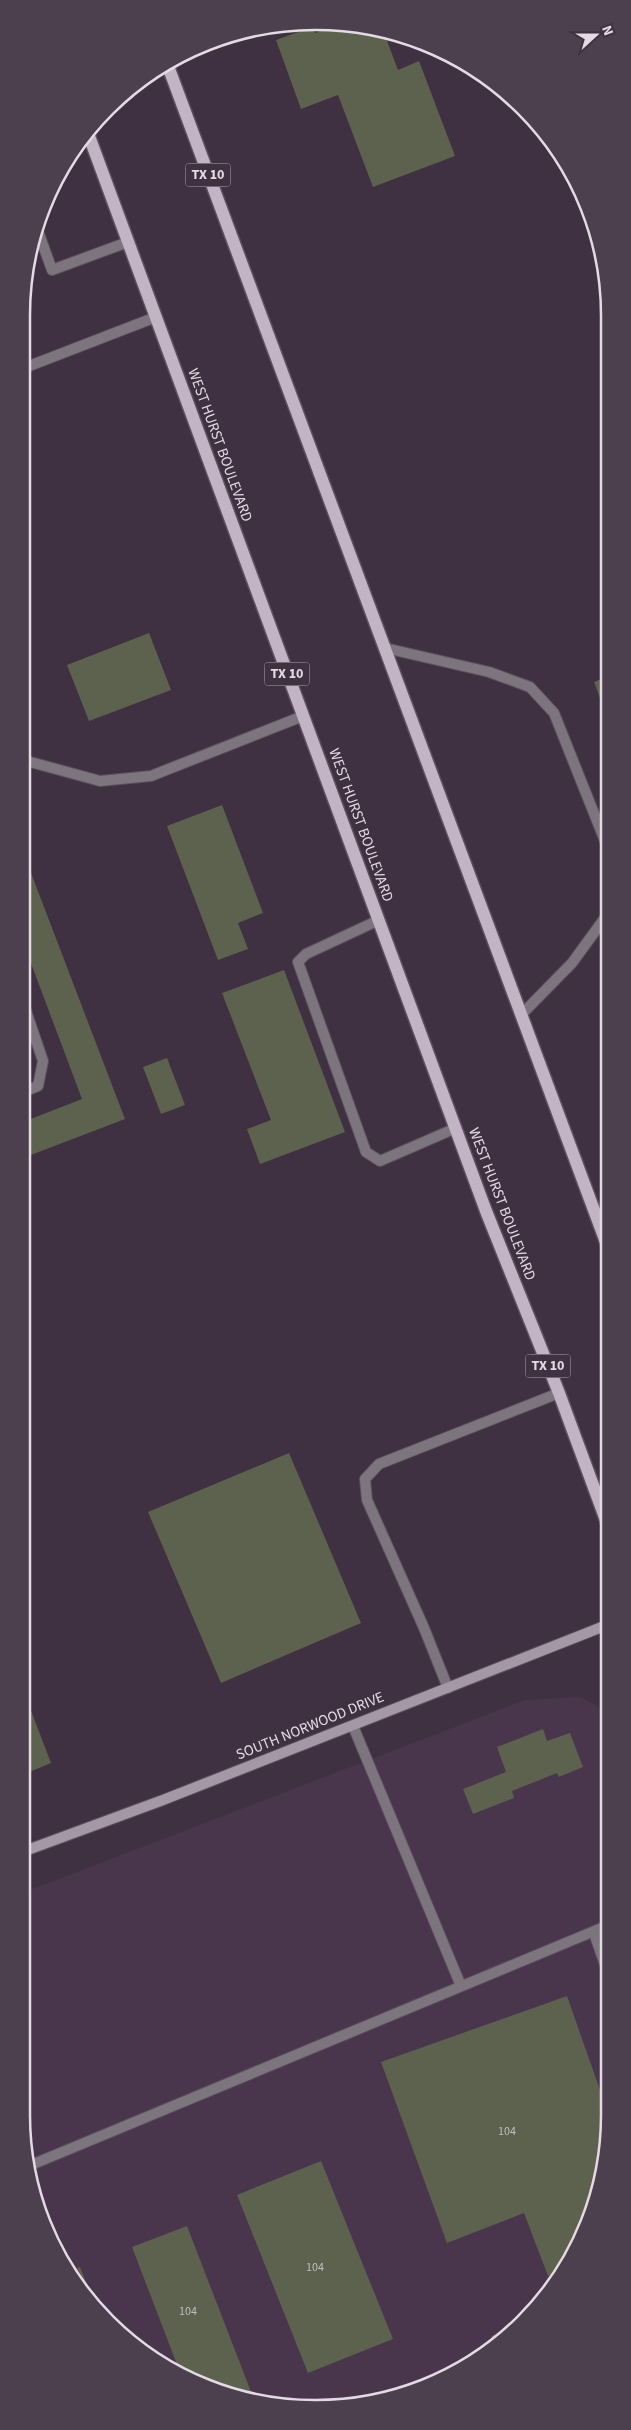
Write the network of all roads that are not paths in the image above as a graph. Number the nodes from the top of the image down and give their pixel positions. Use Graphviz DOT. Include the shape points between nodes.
graph roads {
  1 [pos="170,70"];
  2 [pos="89,142"];
  3 [pos="40,240"];
  4 [pos="128,242"];
  5 [pos="156,317"];
  6 [pos="30,366"];
  7 [pos="385,648"];
  8 [pos="303,716"];
  9 [pos="30,762"];
  10 [pos="601,831"];
  11 [pos="379,920"];
  12 [pos="601,923"];
  13 [pos="522,1014"];
  14 [pos="30,1023"];
  15 [pos="30,1089"];
  16 [pos="456,1128"];
  17 [pos="601,1229"];
  18 [pos="559,1393"];
  19 [pos="601,1507"];
  20 [pos="601,1627"];
  21 [pos="448,1688"];
  22 [pos="353,1726"];
  23 [pos="30,1849"];
  24 [pos="601,1929"];
  25 [pos="601,1933"];
  26 [pos="601,1953"];
  27 [pos="461,1986"];
  28 [pos="34,2164"];
  1 -- 7 [label="main road, TX 10"];
  2 -- 4 [label="main road, WEST HURST BOULEVARD / TX 10"];
  3 -- 4 [label="lane" via="52,270"];
  4 -- 5 [label="main road, WEST HURST BOULEVARD / TX 10"];
  5 -- 6 [label="lane"];
  5 -- 8 [label="main road, WEST HURST BOULEVARD / TX 10"];
  7 -- 10 [label="lane" via="489,672 530,687 554,713"];
  7 -- 13 [label="main road, TX 10"];
  8 -- 9 [label="lane" via="151,776 100,781"];
  8 -- 11 [label="main road, WEST HURST BOULEVARD / TX 10"];
  11 -- 16 [label="main road, WEST HURST BOULEVARD / TX 10"];
  11 -- 16 [label="lane" via="306,954 298,962 362,1143 366,1152 380,1161"];
  12 -- 13 [label="lane" via="572,964"];
  13 -- 17 [label="main road, TX 10"];
  14 -- 15 [label="lane" via="43,1061 38,1086"];
  16 -- 18 [label="main road, WEST HURST BOULEVARD / TX 10"];
  18 -- 19 [label="main road, WEST HURST BOULEVARD / TX 10"];
  18 -- 21 [label="lane" via="380,1464 365,1479 367,1500"];
  20 -- 21 [label="main road, SOUTH NORWOOD DRIVE"];
  21 -- 22 [label="main road, SOUTH NORWOOD DRIVE"];
  22 -- 23 [label="main road, SOUTH NORWOOD DRIVE"];
  22 -- 27 [label="lane"];
  24 -- 27 [label="lane"];
  25 -- 26 [label="lane" via="596,1939"];
  27 -- 28 [label="lane"];
}
